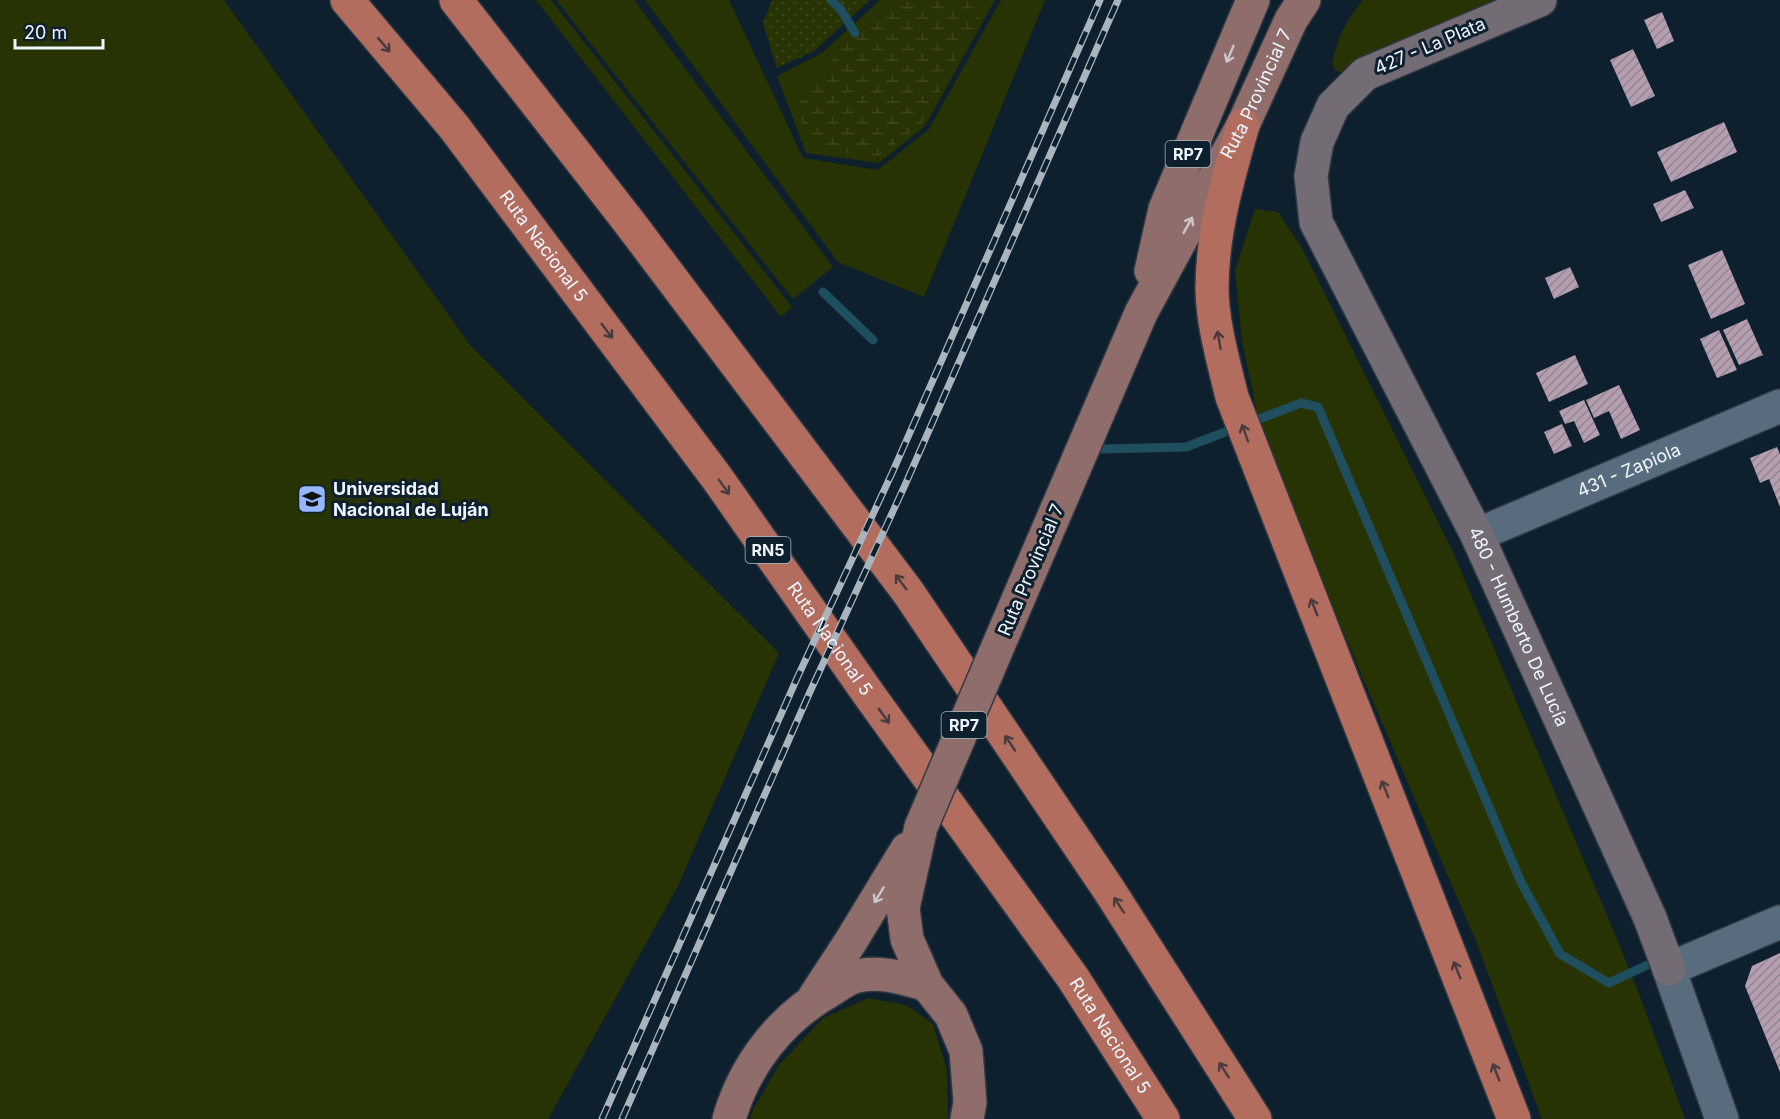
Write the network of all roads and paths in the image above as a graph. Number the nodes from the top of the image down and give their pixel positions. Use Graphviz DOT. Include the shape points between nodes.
graph roads {
  1 [pos="346,0"];
  2 [pos="456,0"];
  3 [pos="1253,0"];
  4 [pos="1304,0"];
  5 [pos="1540,0"];
  6 [pos="1243,126"];
  7 [pos="1317,142"];
  8 [pos="1141,313"];
  9 [pos="1780,406"];
  10 [pos="1477,535"];
  11 [pos="921,827"];
  12 [pos="1780,922"];
  13 [pos="1669,969"];
  14 [pos="927,985"];
  15 [pos="811,1001"];
  16 [pos="971,1113"];
  17 [pos="729,1119"];
  18 [pos="1163,1119"];
  19 [pos="1255,1119"];
  20 [pos="1514,1119"];
  21 [pos="1722,1119"];
  1 -- 18 [label="highway, Ruta Nacional 5 / RN5, one-way" via="454,127 717,478 1073,978"];
  19 -- 2 [label="highway, one-way" via="1109,890 908,592"];
  3 -- 8 [label="main road, Ruta Provincial 7 / RP7, one-way" via="1165,209"];
  4 -- 6 [label="main road, Ruta Provincial 7 / RP7"];
  5 -- 7 [label="street, 427 - La Plata" via="1365,74 1333,106"];
  8 -- 6 [label="main road, Ruta Provincial 7 / RP7, one-way"];
  20 -- 6 [label="highway, one-way" via="1232,397 1212,289 1224,194"];
  7 -- 10 [label="street, 480 - Humberto De Lucía" via="1311,176 1316,222"];
  8 -- 11 [label="main road, Ruta Provincial 7 / RP7, bridge"];
  9 -- 10 [label="street, 431 - Zapiola"];
  10 -- 13 [label="street, 480 - Humberto De Lucía" via="1650,918"];
  11 -- 14 [label="main road, Ruta Provincial 7 / RP7" via="903,908 907,939"];
  11 -- 15 [label="main road, Ruta Provincial 7 / RP7, one-way"];
  12 -- 13 [label="street"];
  13 -- 21 [label="street, 480 - Humberto De Lucía"];
  14 -- 15 [label="main road, RP7" via="901,977 872,975 851,978"];
  14 -- 16 [label="main road, RP7" via="951,1015 966,1051"];
  15 -- 17 [label="main road, RP7" via="758,1054"];
}
